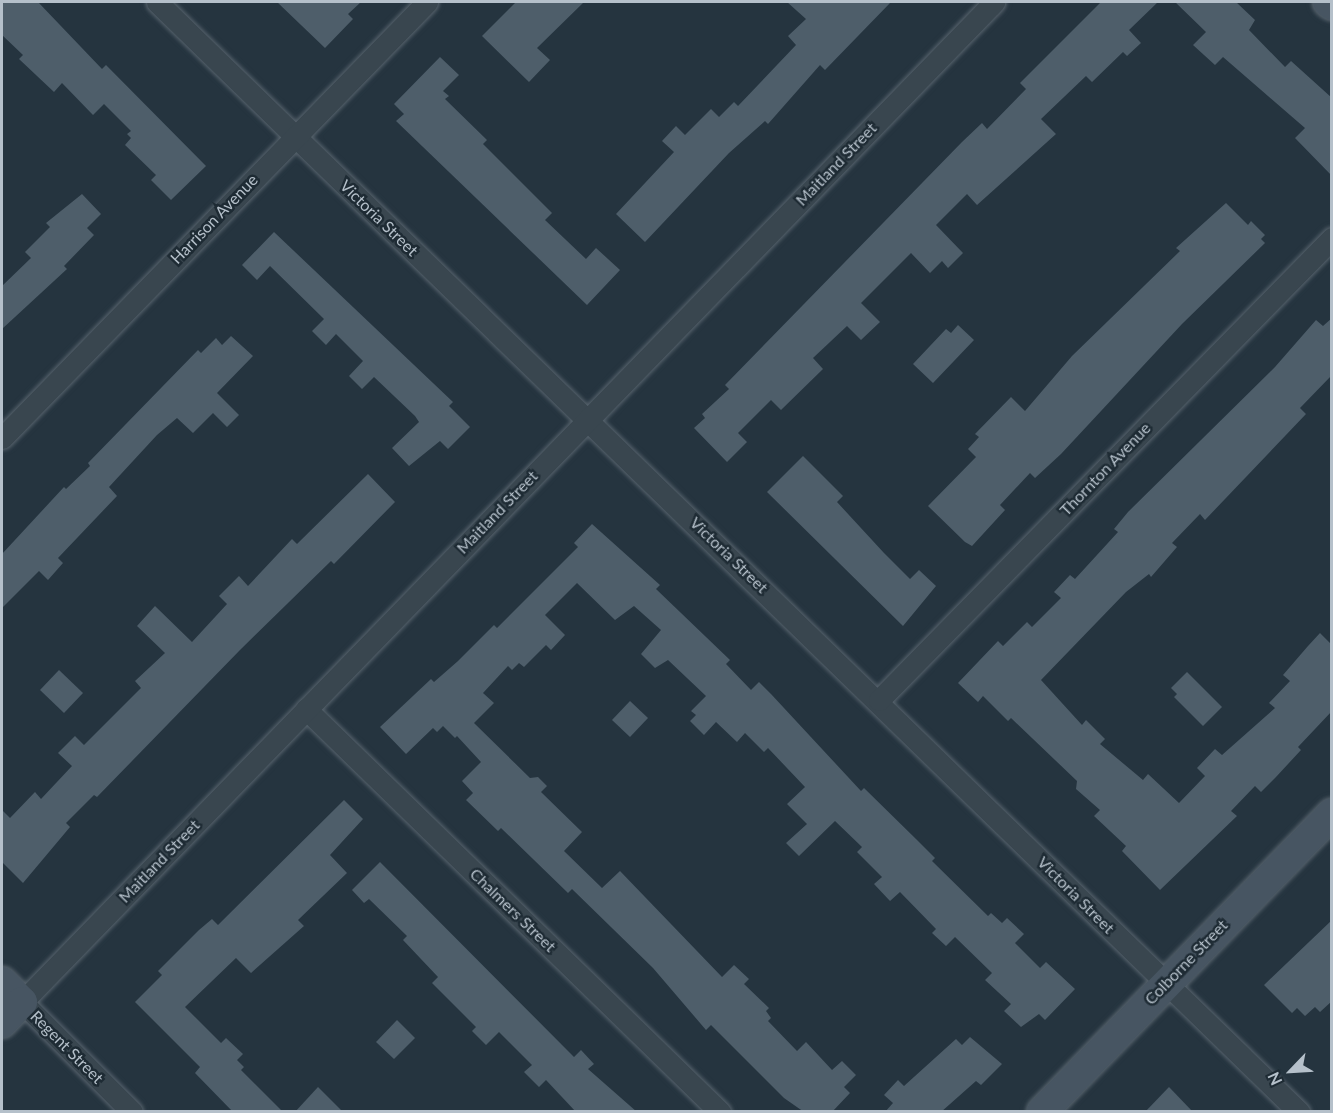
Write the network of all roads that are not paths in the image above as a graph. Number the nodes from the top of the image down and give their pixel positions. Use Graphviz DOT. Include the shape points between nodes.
graph roads {
  1 [pos="156,2"];
  2 [pos="427,2"];
  3 [pos="994,2"];
  4 [pos="1328,2"];
  5 [pos="1332,5"];
  6 [pos="294,136"];
  7 [pos="1332,238"];
  8 [pos="588,419"];
  9 [pos="2,438"];
  10 [pos="879,700"];
  11 [pos="306,709"];
  12 [pos="1332,814"];
  13 [pos="1166,983"];
  14 [pos="12,992"];
  15 [pos="2,1023"];
  16 [pos="132,1112"];
  17 [pos="720,1112"];
  18 [pos="1042,1112"];
  19 [pos="1299,1112"];
  1 -- 6 [label="street, Victoria Street"];
  2 -- 6 [label="street, Harrison Avenue"];
  3 -- 8 [label="street, Maitland Street"];
  4 -- 5 [label="street"];
  6 -- 8 [label="street, Victoria Street"];
  6 -- 9 [label="street, Harrison Avenue"];
  7 -- 10 [label="street, Thornton Avenue"];
  8 -- 10 [label="street, Victoria Street"];
  8 -- 11 [label="street, Maitland Street"];
  10 -- 13 [label="street, Victoria Street"];
  11 -- 14 [label="street, Maitland Street"];
  11 -- 17 [label="street, Chalmers Street"];
  12 -- 13 [label="street, Colborne Street"];
  13 -- 18 [label="street, Colborne Street"];
  13 -- 19 [label="street, Victoria Street"];
  14 -- 15 [label="street, Maitland Street"];
  14 -- 16 [label="street, Regent Street"];
}
